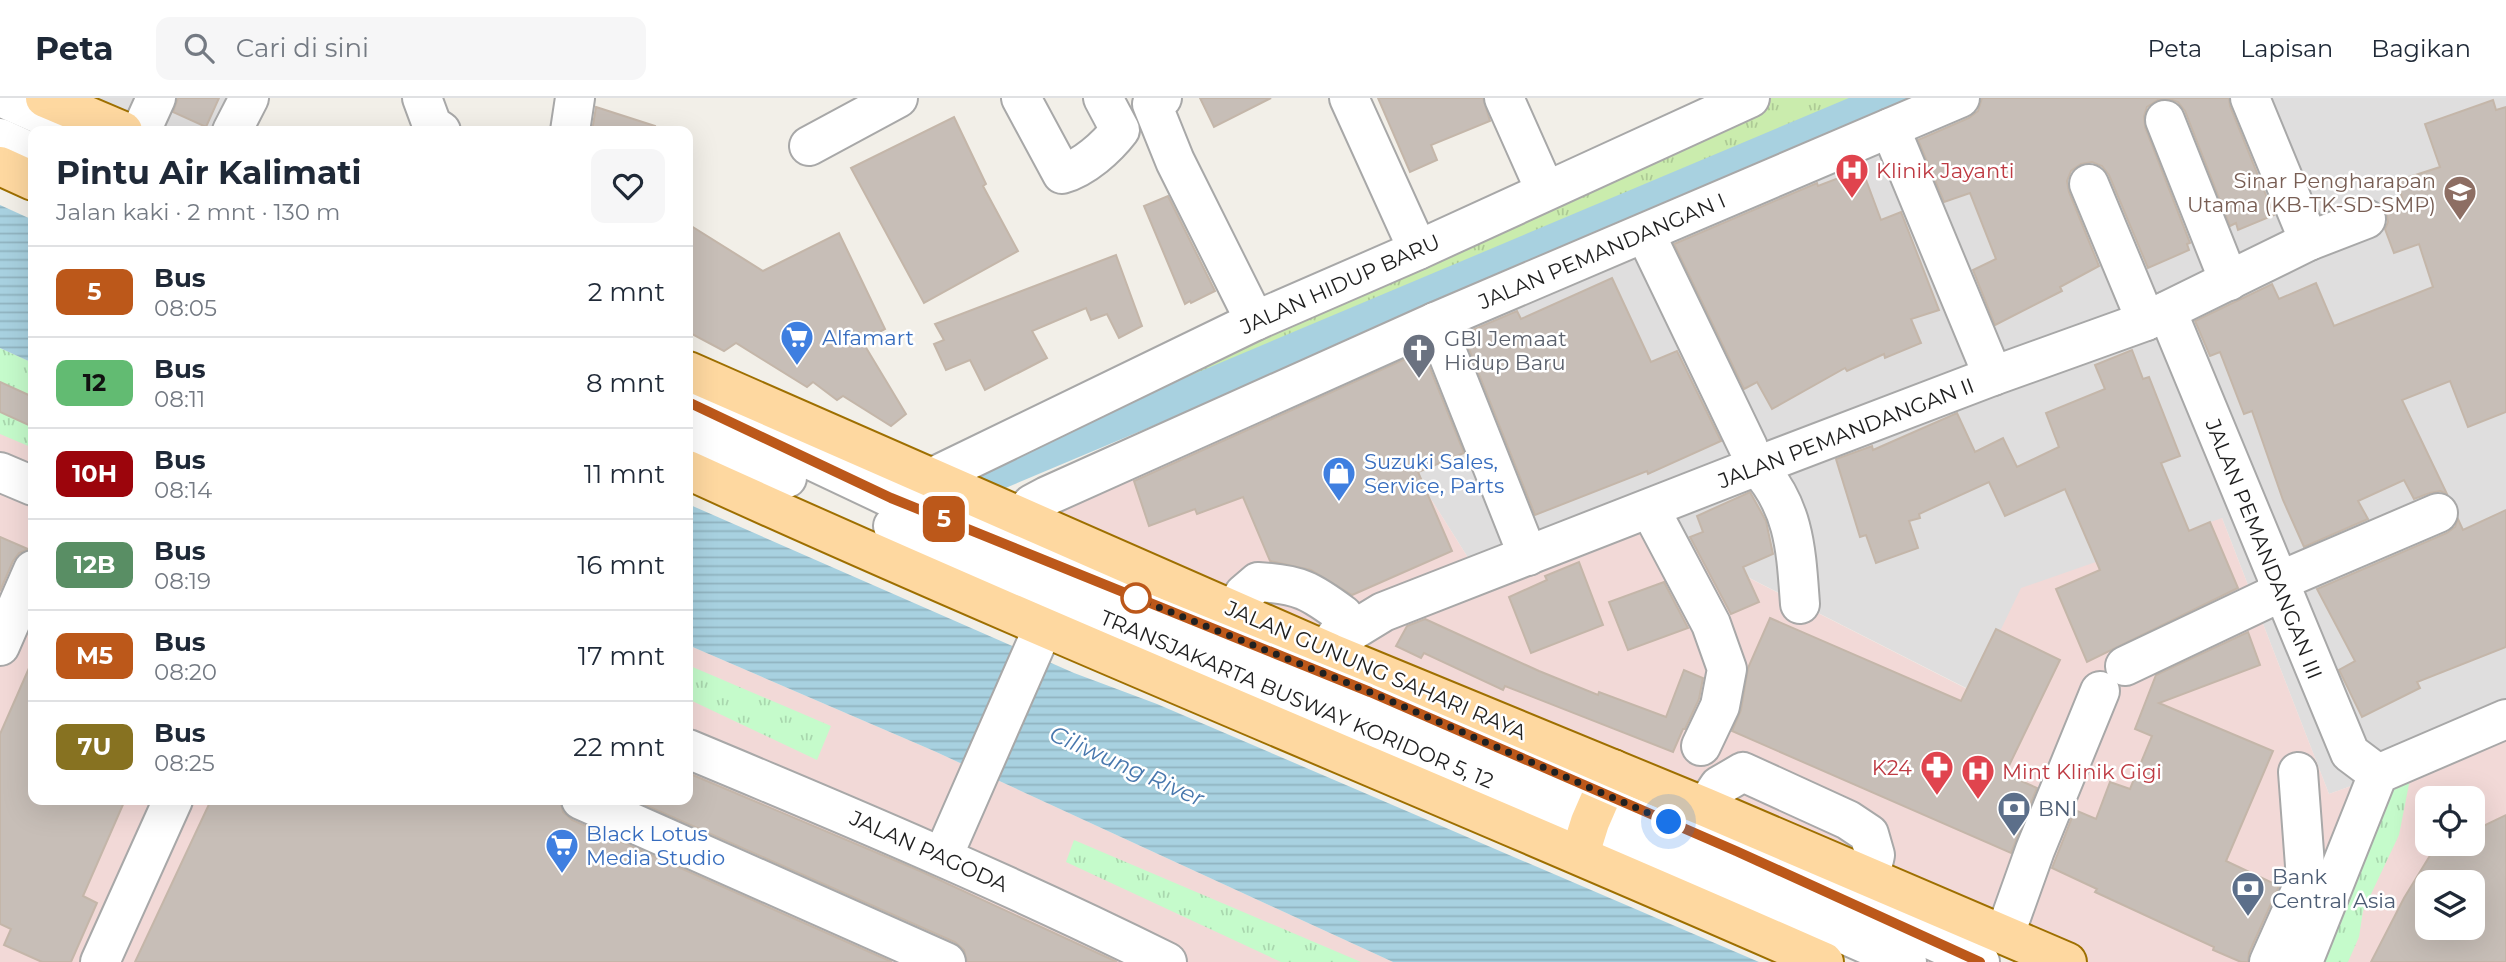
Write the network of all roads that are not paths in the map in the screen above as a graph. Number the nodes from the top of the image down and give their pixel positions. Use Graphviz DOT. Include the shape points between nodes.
graph roads {
  1 [pos="2,98"];
  2 [pos="45,98"];
  3 [pos="156,98"];
  4 [pos="249,98"];
  5 [pos="422,98"];
  6 [pos="575,98"];
  7 [pos="898,98"];
  8 [pos="1021,98"];
  9 [pos="1349,98"];
  10 [pos="1504,98"];
  11 [pos="1960,98"];
  12 [pos="2250,98"];
  13 [pos="1729,102"];
  14 [pos="1136,106"];
  15 [pos="2165,120"];
  16 [pos="66,126"];
  17 [pos="111,126"];
  18 [pos="143,126"];
  19 [pos="235,126"];
  20 [pos="434,126"];
  21 [pos="571,126"];
  22 [pos="1891,128"];
  23 [pos="0,138"];
  24 [pos="809,146"];
  25 [pos="28,151"];
  26 [pos="0,166"];
  27 [pos="28,178"];
  28 [pos="2089,184"];
  29 [pos="1545,190"];
  30 [pos="2366,219"];
  31 [pos="1645,233"];
  32 [pos="2309,242"];
  33 [pos="1418,250"];
  34 [pos="2229,281"];
  35 [pos="2157,316"];
  36 [pos="1255,321"];
  37 [pos="1435,322"];
  38 [pos="693,373"];
  39 [pos="1993,376"];
  40 [pos="693,404"];
  41 [pos="693,435"];
  42 [pos="1752,456"];
  43 [pos="0,472"];
  44 [pos="693,472"];
  45 [pos="933,477"];
  46 [pos="28,484"];
  47 [pos="1650,509"];
  48 [pos="2438,513"];
  49 [pos="1021,517"];
  50 [pos="1528,556"];
  51 [pos="28,582"];
  52 [pos="2279,587"];
  53 [pos="1800,604"];
  54 [pos="1038,641"];
  55 [pos="0,646"];
  56 [pos="1328,651"];
  57 [pos="2506,719"];
  58 [pos="1702,746"];
  59 [pos="693,750"];
  60 [pos="2298,772"];
  61 [pos="2378,774"];
  62 [pos="171,805"];
  63 [pos="592,805"];
  64 [pos="1596,809"];
  65 [pos="943,856"];
  66 [pos="1993,948"];
  67 [pos="100,962"];
  68 [pos="947,962"];
  69 [pos="1167,962"];
  70 [pos="1824,962"];
  71 [pos="1907,962"];
  72 [pos="2067,962"];
  73 [pos="2269,962"];
  74 [pos="2302,962"];
  1 -- 16 [label="street"];
  2 -- 17 [label="main road"];
  3 -- 18 [label="street"];
  4 -- 19 [label="street"];
  5 -- 20 [label="street"];
  6 -- 21 [label="street"];
  7 -- 24 [label="street"];
  8 -- 14 [label="street" via="1062,174 1104,148"];
  9 -- 33 [label="street"];
  10 -- 29 [label="street"];
  11 -- 22 [label="street, JALAN PEMANDANGAN I"];
  12 -- 32 [label="street"];
  13 -- 29 [label="street, JALAN HIDUP BARU"];
  14 -- 36 [label="street" via="1175,161"];
  15 -- 34 [label="street"];
  22 -- 31 [label="street, JALAN PEMANDANGAN I"];
  22 -- 39 [label="street"];
  23 -- 25 [label="street"];
  26 -- 27 [label="main road"];
  28 -- 35 [label="street, JALAN PEMANDANGAN III"];
  29 -- 33 [label="street, JALAN HIDUP BARU"];
  30 -- 32 [label="street, JALAN PEMANDANGAN II"];
  31 -- 37 [label="street, JALAN PEMANDANGAN I"];
  31 -- 42 [label="street"];
  32 -- 34 [label="street, JALAN PEMANDANGAN II"];
  33 -- 36 [label="street, JALAN HIDUP BARU"];
  34 -- 35 [label="street, JALAN PEMANDANGAN II"];
  35 -- 39 [label="street, JALAN PEMANDANGAN II"];
  35 -- 52 [label="street, JALAN PEMANDANGAN III"];
  36 -- 45 [label="street, JALAN HIDUP BARU"];
  37 -- 49 [label="street, JALAN PEMANDANGAN I" via="1047,496"];
  37 -- 50 [label="street"];
  38 -- 45 [label="main road, JALAN GUNUNG SAHARI RAYA"];
  39 -- 42 [label="street, JALAN PEMANDANGAN II"];
  40 -- 64 [label="street, TRANSJAKARTA BUSWAY KORIDOR 5, 12" via="891,498 1370,692"];
  41 -- 64 [label="street, TRANSJAKARTA BUSWAY KORIDOR 5, 12" via="1024,585"];
  42 -- 47 [label="street, JALAN PEMANDANGAN II"];
  42 -- 53 [label="street" via="1771,481 1796,540"];
  43 -- 46 [label="street"];
  44 -- 54 [label="main road, JALAN GUNUNG SAHARI RAYA"];
  45 -- 49 [label="main road, JALAN GUNUNG SAHARI RAYA"];
  47 -- 50 [label="street, JALAN PEMANDANGAN II"];
  47 -- 58 [label="street" via="1711,624 1727,669 1720,706"];
  48 -- 52 [label="street"];
  49 -- 56 [label="main road, JALAN GUNUNG SAHARI RAYA"];
  50 -- 56 [label="street, JALAN PEMANDANGAN II" via="1383,612"];
  51 -- 55 [label="street"];
  52 -- 61 [label="street, JALAN PEMANDANGAN III" via="2350,753"];
  52 -- 66 [label="street" via="2113,679"];
  54 -- 64 [label="main road, JALAN GUNUNG SAHARI RAYA"];
  54 -- 65 [label="street"];
  56 -- 64 [label="main road, JALAN GUNUNG SAHARI RAYA"];
  57 -- 61 [label="street"];
  59 -- 65 [label="street, JALAN PAGODA"];
  60 -- 73 [label="street" via="2306,879"];
  61 -- 74 [label="street"];
  62 -- 67 [label="street"];
  63 -- 68 [label="street"];
  64 -- 66 [label="street, TRANSJAKARTA BUSWAY KORIDOR 5, 12" via="1736,851"];
  64 -- 66 [label="main road, JALAN GUNUNG SAHARI RAYA" via="1705,807 1870,877"];
  64 -- 70 [label="main road, JALAN GUNUNG SAHARI RAYA"];
  64 -- 71 [label="street, TRANSJAKARTA BUSWAY KORIDOR 5, 12"];
  65 -- 69 [label="street, JALAN PAGODA"];
  66 -- 72 [label="main road, JALAN GUNUNG SAHARI RAYA"];
}
